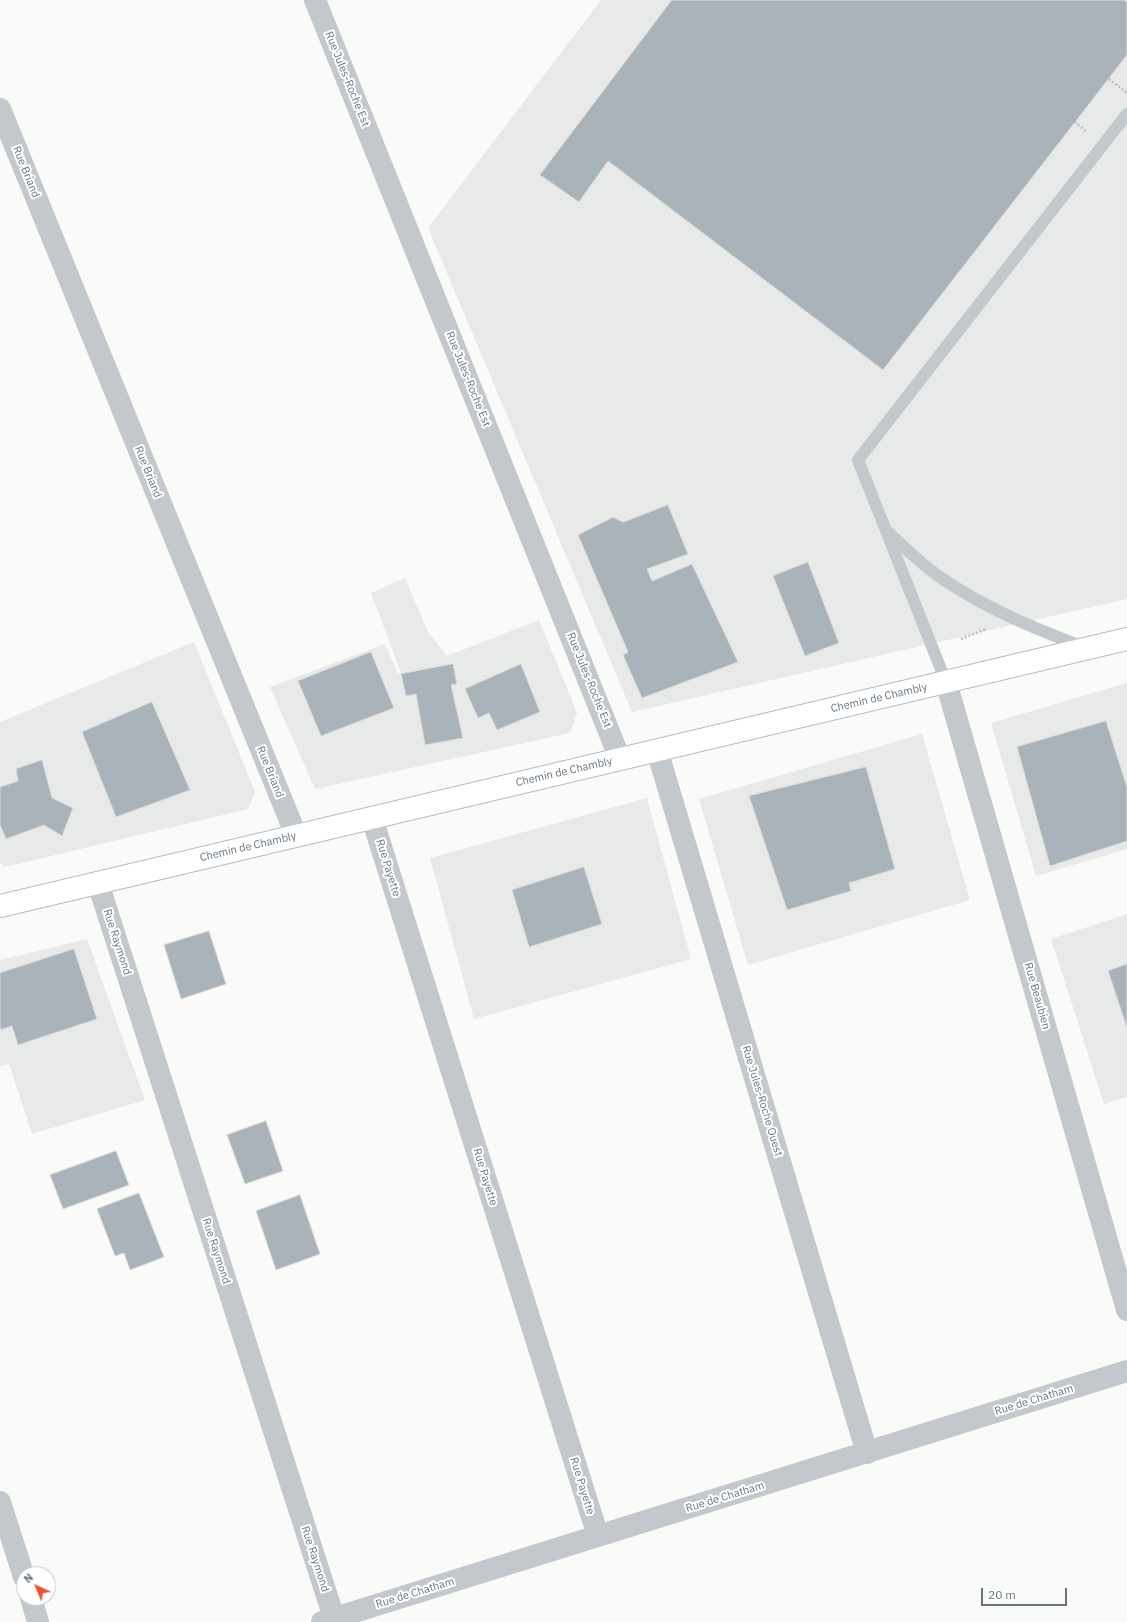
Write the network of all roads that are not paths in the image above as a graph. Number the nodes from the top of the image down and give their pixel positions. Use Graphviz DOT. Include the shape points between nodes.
graph roads {
  1 [pos="315,0"];
  2 [pos="0,109"];
  3 [pos="1127,114"];
  4 [pos="886,531"];
  5 [pos="1127,639"];
  6 [pos="1086,648"];
  7 [pos="946,682"];
  8 [pos="657,750"];
  9 [pos="620,759"];
  10 [pos="372,818"];
  11 [pos="296,835"];
  12 [pos="98,883"];
  13 [pos="0,906"];
  14 [pos="1127,1310"];
  15 [pos="1127,1371"];
  16 [pos="867,1453"];
  17 [pos="0,1502"];
  18 [pos="598,1536"];
  19 [pos="20,1566"];
  20 [pos="33,1606"];
  21 [pos="328,1620"];
  22 [pos="38,1622"];
  1 -- 9 [label="street, Rue Jules-Roche Est"];
  2 -- 11 [label="street, Rue Briand"];
  3 -- 4 [label="lane" via="858,460"];
  4 -- 6 [label="lane" via="939,577 982,603 1032,628"];
  4 -- 7 [label="lane"];
  5 -- 6 [label="main road, Chemin de Chambly"];
  6 -- 7 [label="main road, Chemin de Chambly"];
  7 -- 8 [label="main road, Chemin de Chambly"];
  7 -- 14 [label="street, Rue Beaubien"];
  8 -- 9 [label="main road, Chemin de Chambly"];
  8 -- 16 [label="street, Rue Jules-Roche Ouest"];
  9 -- 10 [label="main road, Chemin de Chambly"];
  10 -- 11 [label="main road, Chemin de Chambly"];
  10 -- 18 [label="street, Rue Payette"];
  11 -- 12 [label="main road, Chemin de Chambly"];
  12 -- 13 [label="main road, Chemin de Chambly"];
  12 -- 21 [label="street, Rue Raymond"];
  15 -- 16 [label="street, Rue de Chatham"];
  16 -- 18 [label="street, Rue de Chatham"];
  17 -- 19 [label="street"];
  18 -- 21 [label="street, Rue de Chatham"];
  20 -- 22 [label="street"];
}
